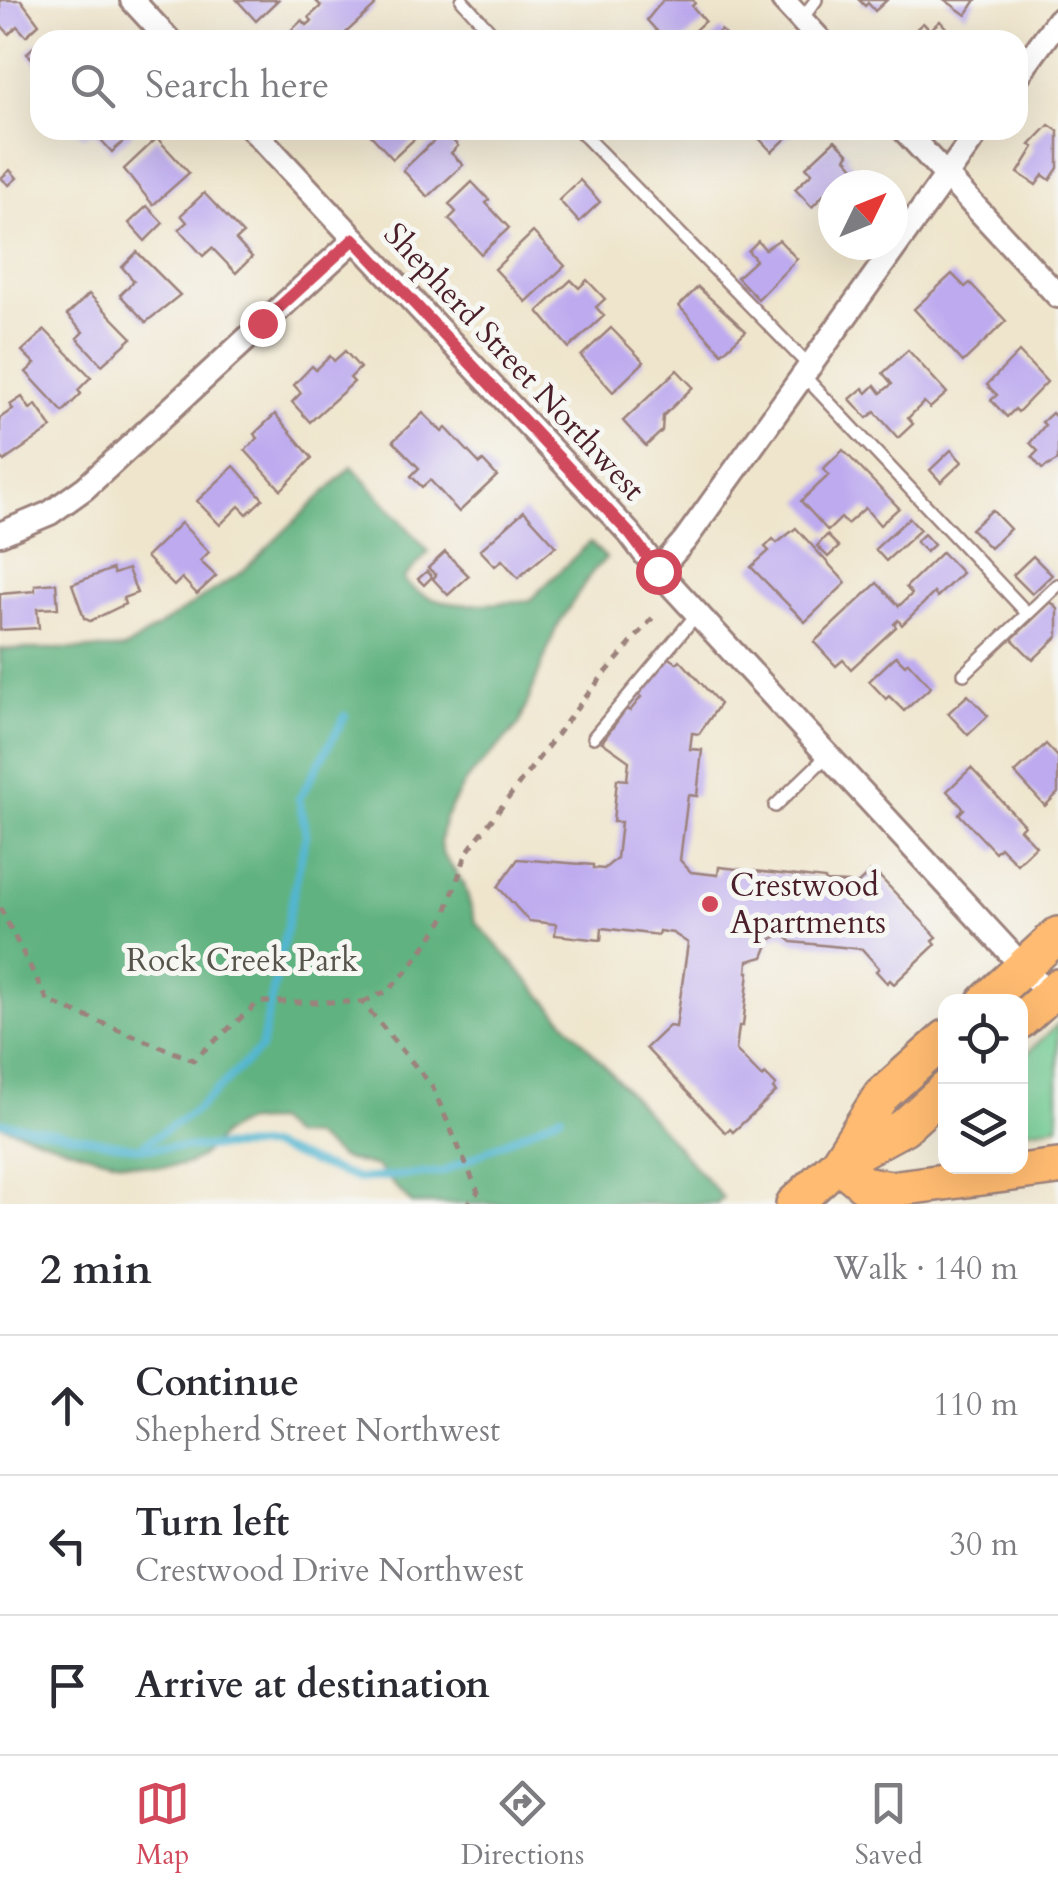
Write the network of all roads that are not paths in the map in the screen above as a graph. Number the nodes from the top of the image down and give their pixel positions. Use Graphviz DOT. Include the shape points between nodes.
graph roads {
  1 [pos="132,0"];
  2 [pos="462,0"];
  3 [pos="783,0"];
  4 [pos="816,0"];
  5 [pos="801,20"];
  6 [pos="1058,20"];
  7 [pos="160,30"];
  8 [pos="489,30"];
  9 [pos="810,30"];
  10 [pos="1028,62"];
  11 [pos="262,140"];
  12 [pos="589,140"];
  13 [pos="913,140"];
  14 [pos="972,140"];
  15 [pos="946,176"];
  16 [pos="354,239"];
  17 [pos="1058,296"];
  18 [pos="807,372"];
  19 [pos="0,534"];
  20 [pos="658,571"];
  21 [pos="1058,585"];
  22 [pos="1027,613"];
  23 [pos="697,614"];
  24 [pos="964,674"];
  25 [pos="594,737"];
  26 [pos="828,755"];
  27 [pos="775,806"];
  28 [pos="1058,935"];
  29 [pos="1023,967"];
  30 [pos="1054,991"];
  31 [pos="994,994"];
  32 [pos="1028,1014"];
  33 [pos="938,1045"];
  34 [pos="938,1096"];
  35 [pos="838,1163"];
  36 [pos="1058,1168"];
  37 [pos="794,1204"];
  1 -- 7 [label="street"];
  2 -- 8 [label="lane"];
  3 -- 5 [label="street"];
  4 -- 5 [label="lane"];
  5 -- 9 [label="street"];
  6 -- 10 [label="street"];
  11 -- 16 [label="street, Shepherd Street Northwest"];
  12 -- 18 [label="lane"];
  13 -- 15 [label="street"];
  14 -- 15 [label="street"];
  15 -- 17 [label="street"];
  15 -- 18 [label="street"];
  16 -- 19 [label="street" via="84,488"];
  16 -- 20 [label="street, Shepherd Street Northwest"];
  18 -- 20 [label="street"];
  18 -- 22 [label="lane"];
  20 -- 23 [label="street, Shepherd Street Northwest"];
  21 -- 22 [label="lane"];
  22 -- 24 [label="lane"];
  23 -- 25 [label="lane"];
  23 -- 26 [label="street, Shepherd Street Northwest"];
  26 -- 27 [label="lane"];
  26 -- 29 [label="street, Shepherd Street Northwest"];
  28 -- 29 [label="main road"];
  29 -- 30 [label="street, Shepherd Street Northwest"];
  29 -- 31 [label="main road"];
  30 -- 32 [label="main road"];
  33 -- 35 [label="main road" via="881,1096"];
  34 -- 35 [label="main road" via="904,1126"];
  35 -- 36 [label="main road" via="863,1184 890,1189"];
  35 -- 37 [label="main road"];
}
